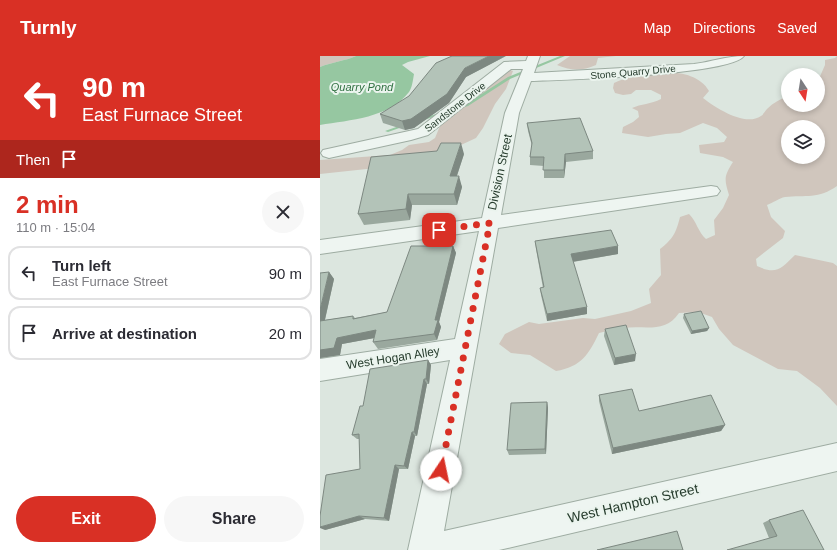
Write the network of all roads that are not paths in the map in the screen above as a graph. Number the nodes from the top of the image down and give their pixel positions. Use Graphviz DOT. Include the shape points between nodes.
graph roads {
  1 [pos="738,56"];
  2 [pos="530,66"];
  3 [pos="329,153"];
  4 [pos="710,191"];
  5 [pos="490,223"];
  6 [pos="320,247"];
  7 [pos="466,347"];
  8 [pos="320,370"];
  9 [pos="837,457"];
  10 [pos="424,550"];
  11 [pos="430,550"];
  1 -- 2 [label="street, Stone Quarry Drive" via="702,66 585,76"];
  2 -- 3 [label="street, Sandstone Drive" via="508,65 422,132"];
  2 -- 5 [label="street, Division Street" via="512,113"];
  4 -- 5 [label="street"];
  5 -- 6 [label="street"];
  5 -- 7 [label="street, Division Street"];
  7 -- 8 [label="street, West Hogan Alley"];
  7 -- 10 [label="street, Division Street"];
  9 -- 11 [label="street, West Hampton Street"];
}
